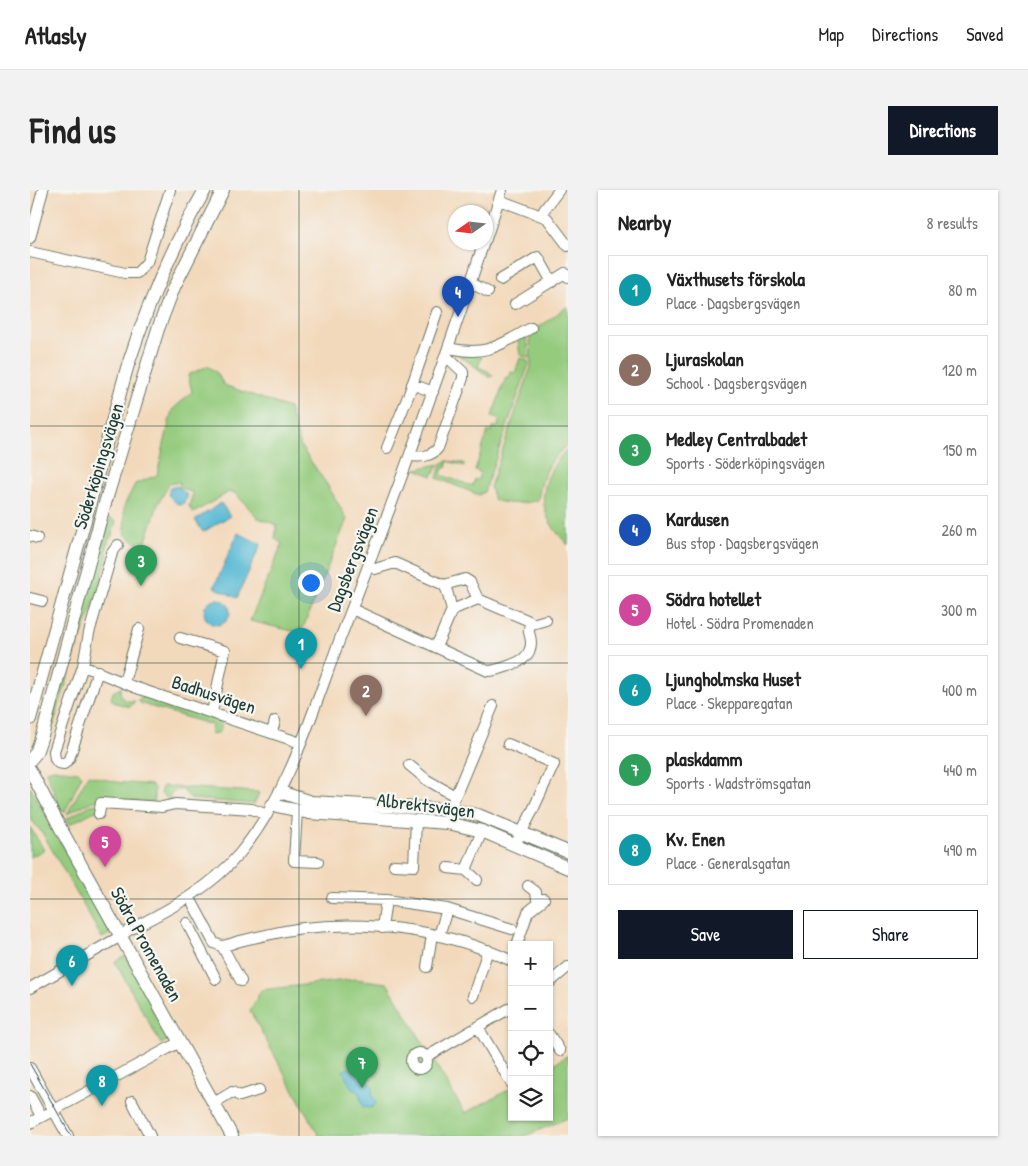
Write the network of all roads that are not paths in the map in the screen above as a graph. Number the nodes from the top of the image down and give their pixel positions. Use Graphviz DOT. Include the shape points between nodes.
graph roads {
  1 [pos="43,190"];
  2 [pos="170,190"];
  3 [pos="205,190"];
  4 [pos="223,190"];
  5 [pos="559,190"];
  6 [pos="500,195"];
  7 [pos="34,210"];
  8 [pos="493,216"];
  9 [pos="543,216"];
  10 [pos="30,238"];
  11 [pos="568,246"];
  12 [pos="482,250"];
  13 [pos="30,252"];
  14 [pos="568,277"];
  15 [pos="500,280"];
  16 [pos="552,282"];
  17 [pos="471,283"];
  18 [pos="488,292"];
  19 [pos="515,304"];
  20 [pos="438,312"];
  21 [pos="531,328"];
  22 [pos="447,352"];
  23 [pos="412,384"];
  24 [pos="433,392"];
  25 [pos="387,448"];
  26 [pos="410,456"];
  27 [pos="118,545"];
  28 [pos="375,569"];
  29 [pos="444,585"];
  30 [pos="30,598"];
  31 [pos="478,599"];
  32 [pos="42,601"];
  33 [pos="352,609"];
  34 [pos="452,610"];
  35 [pos="546,620"];
  36 [pos="531,624"];
  37 [pos="139,629"];
  38 [pos="180,638"];
  39 [pos="436,647"];
  40 [pos="82,666"];
  41 [pos="98,671"];
  42 [pos="120,680"];
  43 [pos="493,706"];
  44 [pos="212,712"];
  45 [pos="30,719"];
  46 [pos="275,721"];
  47 [pos="272,732"];
  48 [pos="301,743"];
  49 [pos="508,744"];
  50 [pos="30,760"];
  51 [pos="409,766"];
  52 [pos="30,770"];
  53 [pos="280,792"];
  54 [pos="455,796"];
  55 [pos="293,809"];
  56 [pos="270,810"];
  57 [pos="450,810"];
  58 [pos="99,814"];
  59 [pos="416,820"];
  60 [pos="448,823"];
  61 [pos="482,831"];
  62 [pos="522,833"];
  63 [pos="516,846"];
  64 [pos="568,852"];
  65 [pos="318,862"];
  66 [pos="394,865"];
  67 [pos="448,868"];
  68 [pos="568,868"];
  69 [pos="466,870"];
  70 [pos="477,880"];
  71 [pos="528,886"];
  72 [pos="190,898"];
  73 [pos="332,898"];
  74 [pos="386,900"];
  75 [pos="447,909"];
  76 [pos="187,924"];
  77 [pos="382,928"];
  78 [pos="512,929"];
  79 [pos="436,935"];
  80 [pos="121,936"];
  81 [pos="212,938"];
  82 [pos="518,941"];
  83 [pos="199,945"];
  84 [pos="222,946"];
  85 [pos="488,950"];
  86 [pos="508,958"];
  87 [pos="427,967"];
  88 [pos="567,970"];
  89 [pos="216,979"];
  90 [pos="553,980"];
  91 [pos="241,981"];
  92 [pos="30,988"];
  93 [pos="473,996"];
  94 [pos="508,1009"];
  95 [pos="478,1027"];
  96 [pos="553,1040"];
  97 [pos="180,1042"];
  98 [pos="560,1051"];
  99 [pos="426,1057"];
  100 [pos="30,1068"];
  101 [pos="508,1080"];
  102 [pos="259,1090"];
  103 [pos="30,1096"];
  104 [pos="132,1101"];
  105 [pos="214,1103"];
  106 [pos="53,1110"];
  107 [pos="41,1116"];
  108 [pos="30,1123"];
  109 [pos="68,1136"];
  110 [pos="150,1136"];
  111 [pos="232,1136"];
  1 -- 7 [label="street"];
  2 -- 13 [label="street" via="147,262 137,273"];
  3 -- 45 [label="main road, Söderköpingsvägen" via="174,246 137,336"];
  4 -- 50 [label="main road, Söderköpingsvägen" via="174,287 158,329 103,510 44,729 36,753"];
  5 -- 9 [label="street"];
  6 -- 8 [label="street, Dagsbergsvägen"];
  6 -- 9 [label="street"];
  7 -- 10 [label="street"];
  9 -- 11 [label="street" via="553,224"];
  12 -- 17 [label="street, Dagsbergsvägen"];
  14 -- 16 [label="street" via="565,274"];
  15 -- 16 [label="street" via="538,257"];
  16 -- 19 [label="street"];
  17 -- 18 [label="street"];
  17 -- 22 [label="street, Dagsbergsvägen"];
  20 -- 23 [label="street"];
  21 -- 22 [label="street" via="500,346 477,352"];
  22 -- 24 [label="street, Dagsbergsvägen"];
  22 -- 26 [label="street" via="463,372 463,378 438,448 423,457"];
  23 -- 24 [label="street"];
  23 -- 25 [label="street"];
  24 -- 26 [label="street, Dagsbergsvägen"];
  26 -- 33 [label="street, Dagsbergsvägen"];
  27 -- 40 [label="street" via="112,553"];
  28 -- 29 [label="street" via="395,564"];
  29 -- 31 [label="street" via="465,579 470,582"];
  29 -- 34 [label="street"];
  30 -- 32 [label="street"];
  31 -- 34 [label="street"];
  31 -- 36 [label="street"];
  33 -- 39 [label="street"];
  33 -- 48 [label="street, Dagsbergsvägen"];
  34 -- 39 [label="street"];
  35 -- 36 [label="street"];
  36 -- 39 [label="street" via="528,630 532,644 524,659 495,671 488,671"];
  37 -- 42 [label="street"];
  38 -- 44 [label="street" via="224,651"];
  40 -- 41 [label="street, Badhusvägen"];
  40 -- 41 [label="street" via="54,751 58,763 64,764 69,759"];
  41 -- 42 [label="street, Badhusvägen"];
  42 -- 44 [label="street, Badhusvägen"];
  43 -- 54 [label="street"];
  44 -- 47 [label="street, Badhusvägen"];
  46 -- 47 [label="street"];
  47 -- 48 [label="street, Badhusvägen"];
  48 -- 53 [label="street, Dagsbergsvägen"];
  49 -- 62 [label="street" via="554,764"];
  51 -- 54 [label="street"];
  52 -- 80 [label="main road, Södra Promenaden"];
  53 -- 56 [label="street, Dagsbergsvägen"];
  53 -- 57 [label="main road, Albrektsvägen" via="311,802"];
  54 -- 57 [label="street"];
  55 -- 56 [label="main road, Albrektsvägen"];
  55 -- 59 [label="main road, Albrektsvägen" via="309,813"];
  55 -- 65 [label="street" via="294,861"];
  56 -- 58 [label="street, Albrektsvägen" via="101,803"];
  56 -- 72 [label="street, Dagsbergsvägen" via="253,837 227,867"];
  57 -- 60 [label="street"];
  57 -- 62 [label="main road, Albrektsvägen" via="478,815"];
  59 -- 60 [label="main road, Albrektsvägen"];
  59 -- 66 [label="street" via="414,866"];
  60 -- 61 [label="main road, Albrektsvägen"];
  61 -- 63 [label="main road, Albrektsvägen"];
  61 -- 69 [label="street"];
  62 -- 63 [label="street"];
  62 -- 64 [label="main road, Albrektsvägen"];
  63 -- 68 [label="main road, Albrektsvägen"];
  67 -- 69 [label="street"];
  69 -- 70 [label="street"];
  71 -- 82 [label="street" via="536,892 537,900 544,899 528,912"];
  72 -- 80 [label="street, Dagsbergsvägen"];
  72 -- 81 [label="street"];
  73 -- 74 [label="street"];
  74 -- 75 [label="street"];
  74 -- 77 [label="street"];
  75 -- 78 [label="street"];
  75 -- 79 [label="street"];
  76 -- 83 [label="street"];
  77 -- 79 [label="street"];
  77 -- 84 [label="street" via="303,928"];
  79 -- 85 [label="street"];
  79 -- 87 [label="street"];
  80 -- 92 [label="street, Dagsbergsvägen"];
  80 -- 97 [label="main road, Södra Promenaden"];
  81 -- 83 [label="street"];
  81 -- 84 [label="street" via="214,943"];
  83 -- 89 [label="street"];
  84 -- 91 [label="street"];
  85 -- 86 [label="street"];
  85 -- 93 [label="street"];
  88 -- 90 [label="street"];
  94 -- 95 [label="street"];
  95 -- 99 [label="street"];
  95 -- 101 [label="street"];
  96 -- 98 [label="street"];
  97 -- 105 [label="main road, Södra Promenaden"];
  97 -- 106 [label="street"];
  100 -- 106 [label="street"];
  102 -- 105 [label="street" via="240,1096 232,1092"];
  103 -- 107 [label="street"];
  104 -- 110 [label="street"];
  105 -- 111 [label="main road, Södra Promenaden"];
  106 -- 107 [label="street"];
  106 -- 109 [label="street"];
  107 -- 108 [label="street"];
}
